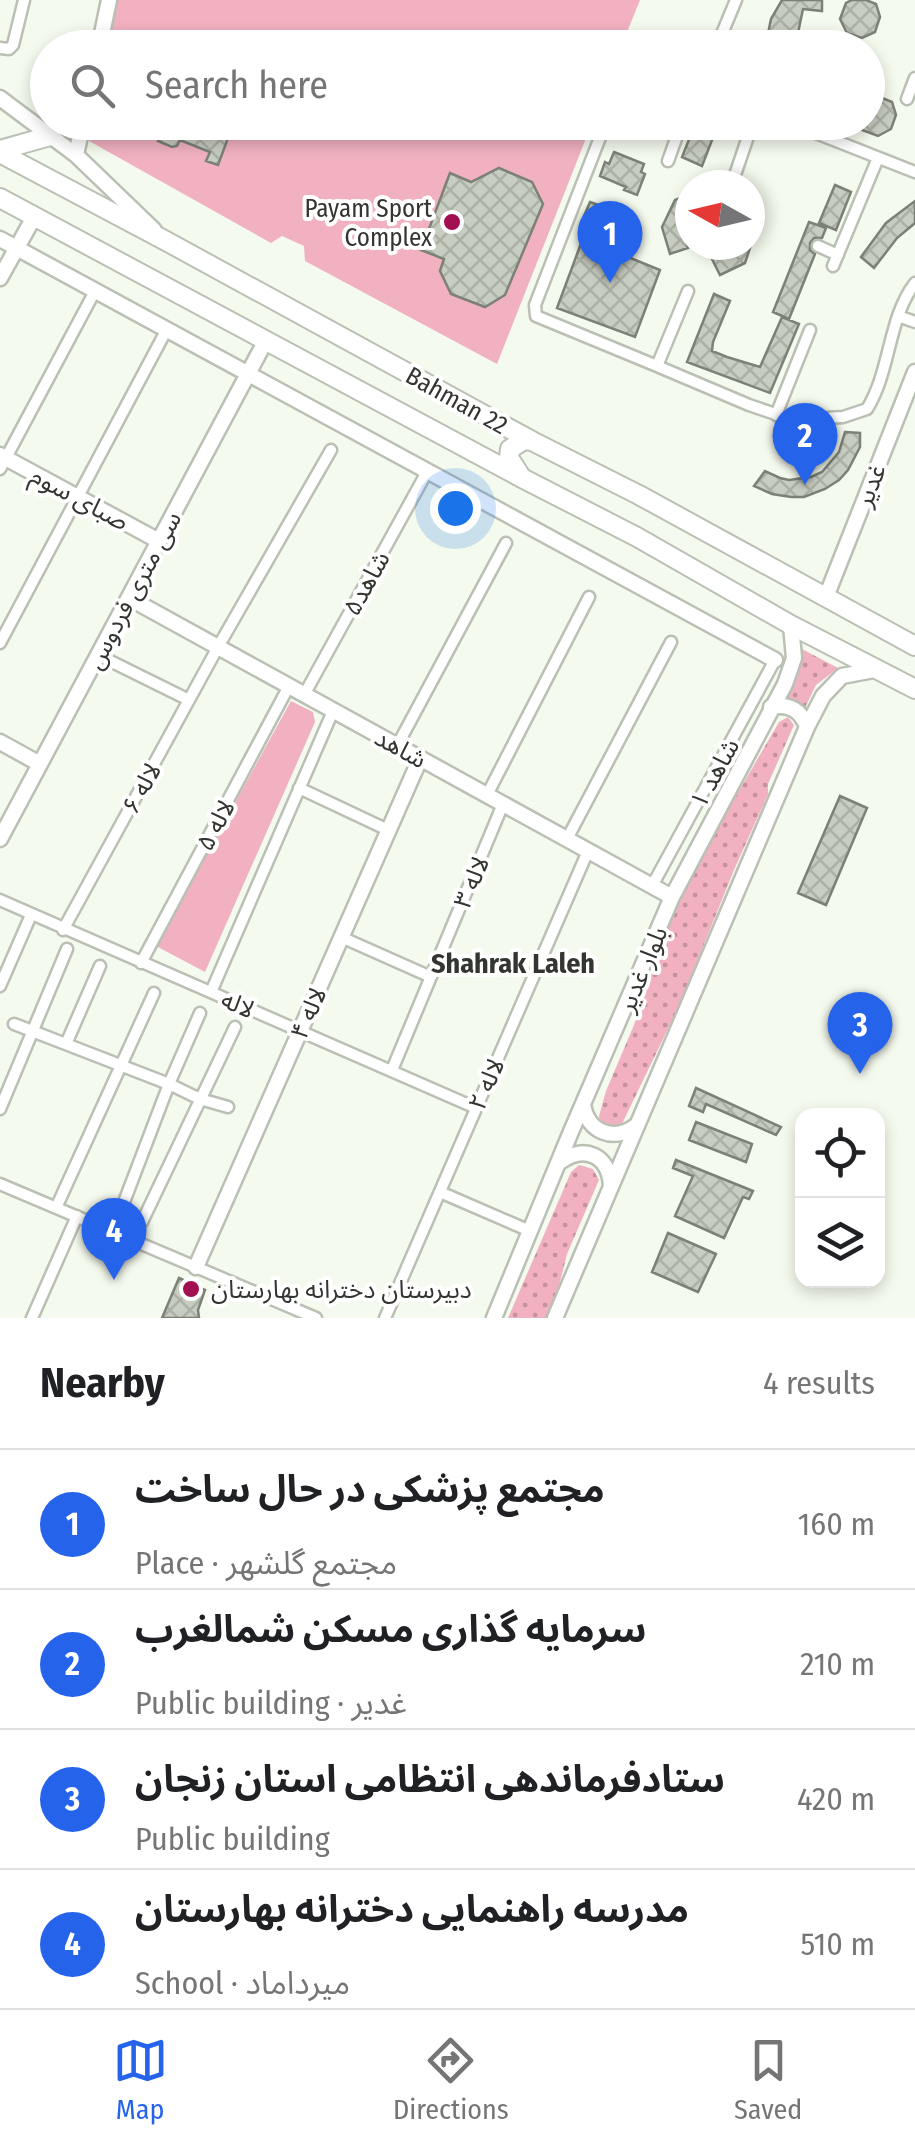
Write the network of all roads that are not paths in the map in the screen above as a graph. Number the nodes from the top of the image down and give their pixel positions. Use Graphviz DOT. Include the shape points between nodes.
graph roads {
  1 [pos="24,0"];
  2 [pos="109,0"];
  3 [pos="736,0"];
  4 [pos="103,30"];
  5 [pos="724,30"];
  6 [pos="4,48"];
  7 [pos="915,78"];
  8 [pos="0,98"];
  9 [pos="906,98"];
  10 [pos="30,121"];
  11 [pos="38,140"];
  12 [pos="55,140"];
  13 [pos="79,140"];
  14 [pos="599,140"];
  15 [pos="676,140"];
  16 [pos="747,140"];
  17 [pos="833,140"];
  18 [pos="0,152"];
  19 [pos="76,155"];
  20 [pos="878,158"];
  21 [pos="668,161"];
  22 [pos="737,170"];
  23 [pos="915,172"];
  24 [pos="0,198"];
  25 [pos="34,217"];
  26 [pos="0,239"];
  27 [pos="166,241"];
  28 [pos="818,246"];
  29 [pos="16,248"];
  30 [pos="0,278"];
  31 [pos="915,283"];
  32 [pos="96,291"];
  33 [pos="688,291"];
  34 [pos="898,316"];
  35 [pos="915,322"];
  36 [pos="167,328"];
  37 [pos="810,330"];
  38 [pos="266,340"];
  39 [pos="657,366"];
  40 [pos="249,372"];
  41 [pos="915,372"];
  42 [pos="776,415"];
  43 [pos="532,441"];
  44 [pos="332,450"];
  45 [pos="2,461"];
  46 [pos="428,470"];
  47 [pos="522,478"];
  48 [pos="78,498"];
  49 [pos="159,541"];
  50 [pos="506,543"];
  51 [pos="589,597"];
  52 [pos="826,597"];
  53 [pos="129,598"];
  54 [pos="792,626"];
  55 [pos="671,642"];
  56 [pos="0,643"];
  57 [pos="915,646"];
  58 [pos="218,648"];
  59 [pos="98,655"];
  60 [pos="776,660"];
  61 [pos="879,669"];
  62 [pos="289,686"];
  63 [pos="915,688"];
  64 [pos="304,694"];
  65 [pos="190,700"];
  66 [pos="771,707"];
  67 [pos="333,710"];
  68 [pos="807,727"];
  69 [pos="0,742"];
  70 [pos="397,746"];
  71 [pos="420,759"];
  72 [pos="40,764"];
  73 [pos="299,788"];
  74 [pos="488,796"];
  75 [pos="503,804"];
  76 [pos="388,830"];
  77 [pos="0,839"];
  78 [pos="568,840"];
  79 [pos="588,851"];
  80 [pos="652,886"];
  81 [pos="672,897"];
  82 [pos="0,900"];
  83 [pos="32,914"];
  84 [pos="64,930"];
  85 [pos="342,937"];
  86 [pos="68,949"];
  87 [pos="140,963"];
  88 [pos="100,966"];
  89 [pos="431,977"];
  90 [pos="0,986"];
  91 [pos="211,992"];
  92 [pos="154,993"];
  93 [pos="200,1013"];
  94 [pos="14,1024"];
  95 [pos="235,1027"];
  96 [pos="301,1030"];
  97 [pos="34,1031"];
  98 [pos="66,1044"];
  99 [pos="122,1066"];
  100 [pos="392,1070"];
  101 [pos="169,1084"];
  102 [pos="200,1099"];
  103 [pos="583,1103"];
  104 [pos="228,1107"];
  105 [pos="476,1108"];
  106 [pos="0,1110"];
  107 [pos="637,1125"];
  108 [pos="556,1167"];
  109 [pos="0,1184"];
  110 [pos="611,1186"];
  111 [pos="440,1192"];
  112 [pos="56,1208"];
  113 [pos="121,1210"];
  114 [pos="77,1216"];
  115 [pos="142,1222"];
  116 [pos="530,1231"];
  117 [pos="196,1267"];
  118 [pos="32,1318"];
  119 [pos="316,1318"];
  120 [pos="385,1318"];
  121 [pos="494,1318"];
  122 [pos="554,1318"];
  1 -- 6 [label="street" via="13,45"];
  2 -- 4 [label="main road"];
  3 -- 5 [label="street"];
  7 -- 9 [label="street"];
  8 -- 10 [label="main road"];
  11 -- 18 [label="highway"];
  12 -- 19 [label="main road"];
  13 -- 19 [label="main road"];
  14 -- 39 [label="street" via="536,316"];
  15 -- 21 [label="street"];
  16 -- 22 [label="street"];
  17 -- 20 [label="street"];
  18 -- 27 [label="highway, Bahman 22"];
  19 -- 27 [label="main road"];
  20 -- 23 [label="street"];
  20 -- 28 [label="street" via="835,260"];
  24 -- 25 [label="highway, Bahman 22"];
  25 -- 29 [label="main road"];
  25 -- 38 [label="highway, Bahman 22"];
  26 -- 29 [label="main road"];
  27 -- 43 [label="highway, Bahman 22"];
  29 -- 30 [label="main road"];
  29 -- 32 [label="main road"];
  31 -- 34 [label="street"];
  32 -- 36 [label="main road"];
  32 -- 45 [label="street"];
  33 -- 39 [label="street"];
  34 -- 35 [label="street"];
  34 -- 42 [label="street" via="867,409 843,417"];
  36 -- 40 [label="main road"];
  36 -- 48 [label="street"];
  37 -- 42 [label="street"];
  38 -- 40 [label="main road, سی متری فردوس"];
  38 -- 47 [label="highway, Bahman 22"];
  39 -- 42 [label="street"];
  40 -- 46 [label="main road"];
  40 -- 49 [label="main road, سی متری فردوس"];
  41 -- 52 [label="main road, غدیر"];
  43 -- 47 [label="highway" via="510,449"];
  43 -- 52 [label="highway, Bahman 22"];
  44 -- 58 [label="street, لاله ۶"];
  45 -- 48 [label="main road, صبای سوم"];
  46 -- 60 [label="main road"];
  46 -- 64 [label="street, شاهد۵"];
  47 -- 54 [label="highway, Bahman 22"];
  48 -- 49 [label="main road, صبای سوم"];
  48 -- 56 [label="street"];
  49 -- 53 [label="main road, سی متری فردوس"];
  50 -- 70 [label="street"];
  51 -- 74 [label="street"];
  52 -- 57 [label="highway, Bahman 22"];
  53 -- 58 [label="main road, شاهد"];
  53 -- 59 [label="main road, سی متری فردوس"];
  54 -- 61 [label="highway, Bahman 22"];
  54 -- 66 [label="main road, بلوار غدیر" via="794,658"];
  55 -- 78 [label="street"];
  58 -- 62 [label="main road, شاهد"];
  58 -- 65 [label="street, لاله ۶"];
  59 -- 65 [label="street"];
  59 -- 72 [label="main road, سی متری فردوس"];
  60 -- 80 [label="street, شاهد ۱"];
  61 -- 63 [label="highway, Bahman 22"];
  61 -- 68 [label="main road" via="842,676"];
  62 -- 64 [label="main road, شاهد"];
  62 -- 87 [label="street, لاله ۵"];
  64 -- 67 [label="main road, شاهد"];
  65 -- 84 [label="street, لاله ۶"];
  66 -- 68 [label="main road" via="794,709"];
  66 -- 81 [label="main road, بلوار غدیر"];
  67 -- 70 [label="main road, شاهد"];
  67 -- 73 [label="street"];
  68 -- 107 [label="main road"];
  69 -- 72 [label="main road"];
  70 -- 71 [label="main road, شاهد"];
  71 -- 74 [label="main road, شاهد"];
  71 -- 76 [label="main road, لاله ۴"];
  72 -- 77 [label="main road, سی متری فردوس"];
  73 -- 76 [label="street"];
  73 -- 91 [label="street"];
  74 -- 75 [label="main road, شاهد"];
  75 -- 78 [label="main road, شاهد"];
  75 -- 89 [label="street, لاله ۳"];
  76 -- 85 [label="main road, لاله ۴"];
  78 -- 79 [label="main road, شاهد"];
  79 -- 80 [label="main road, شاهد"];
  79 -- 105 [label="street, لاله ۲"];
  80 -- 81 [label="main road, شاهد"];
  81 -- 103 [label="main road, بلوار غدیر"];
  82 -- 83 [label="street, لاله"];
  83 -- 84 [label="street, لاله"];
  83 -- 90 [label="street"];
  84 -- 87 [label="street, لاله"];
  85 -- 89 [label="street"];
  85 -- 96 [label="main road, لاله ۴"];
  86 -- 97 [label="street"];
  87 -- 91 [label="street, لاله"];
  88 -- 98 [label="street"];
  89 -- 100 [label="street, لاله ۳"];
  91 -- 96 [label="street, لاله"];
  92 -- 99 [label="street"];
  93 -- 101 [label="street"];
  94 -- 97 [label="street"];
  95 -- 102 [label="street"];
  96 -- 100 [label="street, لاله"];
  96 -- 117 [label="main road, لاله ۴"];
  97 -- 98 [label="street"];
  97 -- 106 [label="street"];
  98 -- 99 [label="street"];
  99 -- 101 [label="street"];
  99 -- 112 [label="street"];
  100 -- 105 [label="street, لاله"];
  101 -- 102 [label="street"];
  101 -- 113 [label="street"];
  102 -- 104 [label="street"];
  102 -- 115 [label="street"];
  103 -- 107 [label="main road" via="590,1123 608,1134"];
  103 -- 108 [label="main road, بلوار غدیر"];
  105 -- 111 [label="street, لاله ۲"];
  107 -- 110 [label="main road"];
  108 -- 110 [label="main road" via="572,1154 591,1154 607,1167"];
  108 -- 116 [label="main road, بلوار غدیر"];
  109 -- 112 [label="street"];
  110 -- 122 [label="main road"];
  111 -- 116 [label="street"];
  111 -- 120 [label="street, لاله ۲"];
  112 -- 114 [label="street"];
  114 -- 117 [label="street"];
  114 -- 118 [label="street"];
  116 -- 121 [label="main road, بلوار غدیر"];
  117 -- 119 [label="street"];
}
